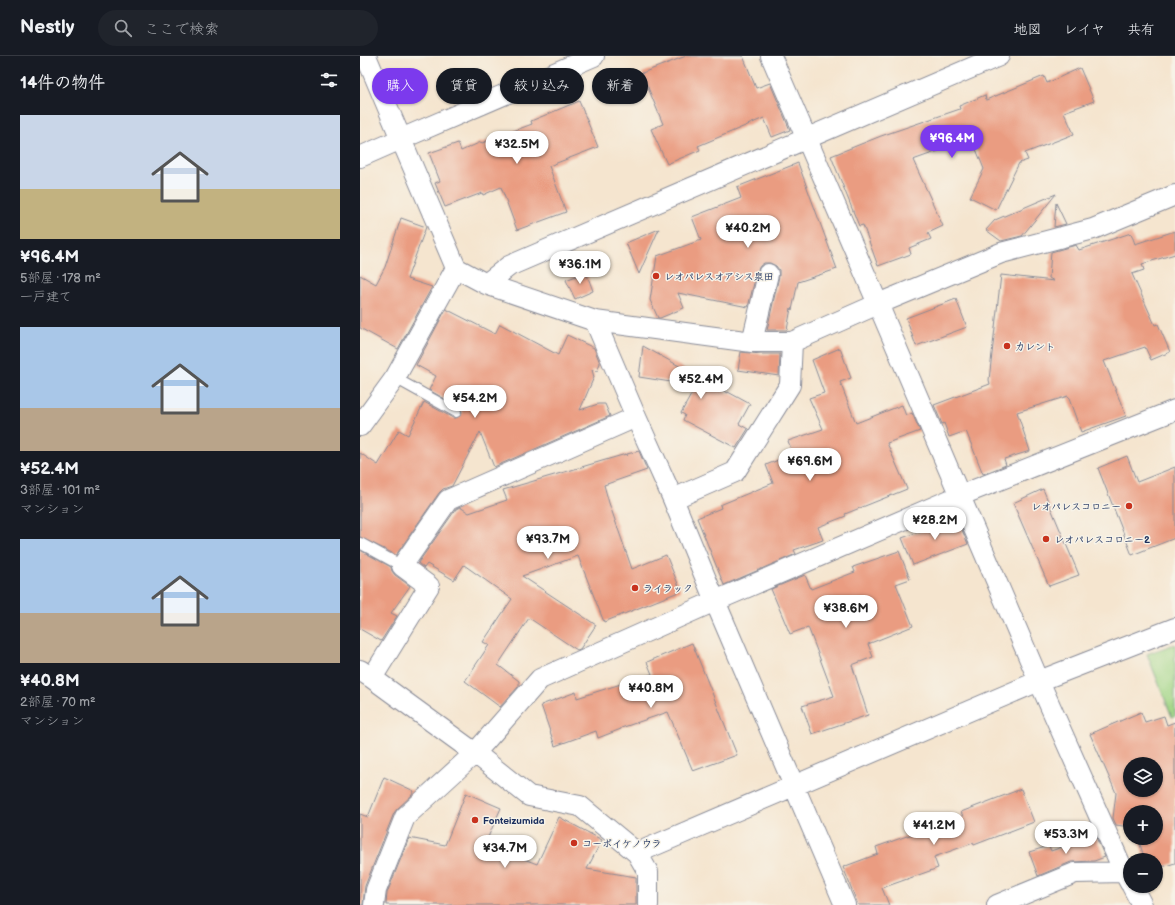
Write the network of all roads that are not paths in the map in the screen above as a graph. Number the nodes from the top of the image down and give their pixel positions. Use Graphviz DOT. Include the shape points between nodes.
graph roads {
  1 [pos="366,56"];
  2 [pos="594,56"];
  3 [pos="771,56"];
  4 [pos="999,56"];
  5 [pos="807,138"];
  6 [pos="401,139"];
  7 [pos="360,157"];
  8 [pos="1175,195"];
  9 [pos="456,268"];
  10 [pos="768,274"];
  11 [pos="486,284"];
  12 [pos="878,304"];
  13 [pos="595,321"];
  14 [pos="752,342"];
  15 [pos="792,342"];
  16 [pos="395,378"];
  17 [pos="1175,410"];
  18 [pos="456,412"];
  19 [pos="636,417"];
  20 [pos="360,426"];
  21 [pos="959,496"];
  22 [pos="673,499"];
  23 [pos="360,543"];
  24 [pos="402,566"];
  25 [pos="715,601"];
  26 [pos="1175,628"];
  27 [pos="366,674"];
  28 [pos="1039,681"];
  29 [pos="475,753"];
  30 [pos="794,786"];
  31 [pos="637,853"];
  32 [pos="1123,867"];
  33 [pos="1123,879"];
  34 [pos="1136,893"];
  35 [pos="374,905"];
  36 [pos="648,905"];
  37 [pos="845,905"];
  38 [pos="997,905"];
  39 [pos="1142,905"];
  1 -- 6 [label="street"];
  2 -- 6 [label="street"];
  3 -- 5 [label="street"];
  4 -- 5 [label="street"];
  5 -- 11 [label="street" via="509,266"];
  5 -- 12 [label="street"];
  6 -- 7 [label="street"];
  6 -- 9 [label="street"];
  8 -- 12 [label="street" via="1093,230 1001,253"];
  9 -- 11 [label="street"];
  9 -- 16 [label="street"];
  10 -- 14 [label="street"];
  11 -- 13 [label="street"];
  12 -- 15 [label="street"];
  12 -- 21 [label="street"];
  13 -- 14 [label="street"];
  13 -- 19 [label="street"];
  14 -- 15 [label="street"];
  15 -- 22 [label="street" via="790,385 735,472"];
  16 -- 18 [label="lane"];
  16 -- 20 [label="street"];
  17 -- 21 [label="street"];
  19 -- 22 [label="street"];
  19 -- 24 [label="street" via="448,500"];
  21 -- 25 [label="street"];
  21 -- 28 [label="street"];
  22 -- 25 [label="street"];
  23 -- 24 [label="lane"];
  24 -- 27 [label="street" via="429,586"];
  25 -- 29 [label="street" via="540,679"];
  25 -- 30 [label="street"];
  26 -- 28 [label="street"];
  27 -- 29 [label="street"];
  28 -- 30 [label="street"];
  28 -- 32 [label="street"];
  29 -- 31 [label="street" via="529,796 580,806"];
  29 -- 35 [label="street" via="406,817 376,890"];
  30 -- 31 [label="street"];
  30 -- 37 [label="street"];
  31 -- 36 [label="street" via="648,872"];
  33 -- 38 [label="street" via="1075,873"];
  34 -- 39 [label="street"];
}
